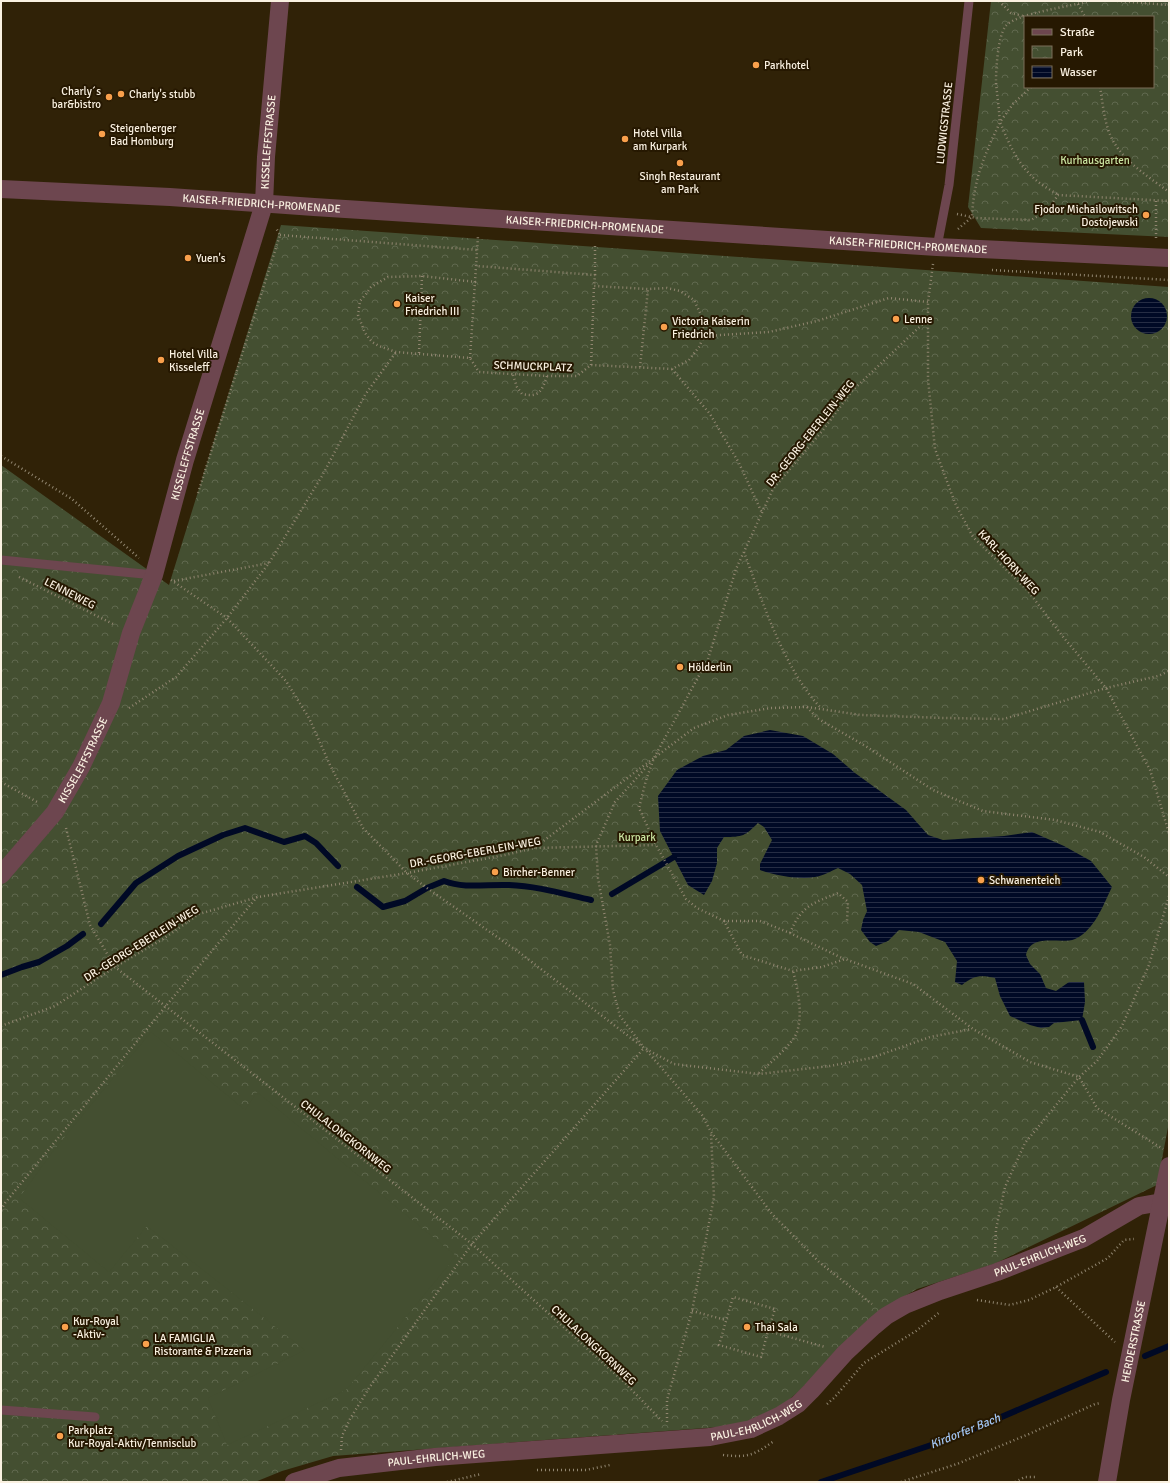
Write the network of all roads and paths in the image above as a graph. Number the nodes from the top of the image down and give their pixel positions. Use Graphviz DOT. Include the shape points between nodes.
graph roads {
  1 [pos="280,1"];
  2 [pos="968,1"];
  3 [pos="999,1"];
  4 [pos="1088,1"];
  5 [pos="1116,1"];
  6 [pos="1078,4"];
  7 [pos="1169,5"];
  8 [pos="1023,16"];
  9 [pos="1084,16"];
  10 [pos="1031,88"];
  11 [pos="1100,88"];
  12 [pos="1000,122"];
  13 [pos="1,189"];
  14 [pos="1169,192"];
  15 [pos="1058,195"];
  16 [pos="1156,201"];
  17 [pos="1169,201"];
  18 [pos="264,204"];
  19 [pos="945,212"];
  20 [pos="972,217"];
  21 [pos="479,218"];
  22 [pos="596,226"];
  23 [pos="280,235"];
  24 [pos="1156,237"];
  25 [pos="937,247"];
  26 [pos="478,250"];
  27 [pos="1169,258"];
  28 [pos="477,266"];
  29 [pos="932,267"];
  30 [pos="940,268"];
  31 [pos="988,270"];
  32 [pos="595,274"];
  33 [pos="422,276"];
  34 [pos="1169,280"];
  35 [pos="476,282"];
  36 [pos="594,286"];
  37 [pos="648,289"];
  38 [pos="928,302"];
  39 [pos="928,318"];
  40 [pos="704,336"];
  41 [pos="396,352"];
  42 [pos="419,353"];
  43 [pos="470,358"];
  44 [pos="591,365"];
  45 [pos="640,367"];
  46 [pos="672,369"];
  47 [pos="513,375"];
  48 [pos="547,376"];
  49 [pos="1,456"];
  50 [pos="762,513"];
  51 [pos="744,552"];
  52 [pos="1,560"];
  53 [pos="269,563"];
  54 [pos="15,575"];
  55 [pos="163,577"];
  56 [pos="227,618"];
  57 [pos="131,633"];
  58 [pos="1169,671"];
  59 [pos="1106,688"];
  60 [pos="807,707"];
  61 [pos="822,708"];
  62 [pos="124,712"];
  63 [pos="654,758"];
  64 [pos="1,782"];
  65 [pos="60,819"];
  66 [pos="1169,832"];
  67 [pos="656,845"];
  68 [pos="596,846"];
  69 [pos="534,848"];
  70 [pos="407,873"];
  71 [pos="1,875"];
  72 [pos="1169,877"];
  73 [pos="258,896"];
  74 [pos="1169,896"];
  75 [pos="724,921"];
  76 [pos="847,921"];
  77 [pos="790,933"];
  78 [pos="845,959"];
  79 [pos="114,967"];
  80 [pos="793,971"];
  81 [pos="165,1007"];
  82 [pos="1,1026"];
  83 [pos="973,1028"];
  84 [pos="644,1048"];
  85 [pos="759,1074"];
  86 [pos="1079,1076"];
  87 [pos="711,1132"];
  88 [pos="1169,1153"];
  89 [pos="1169,1166"];
  90 [pos="1,1210"];
  91 [pos="1163,1210"];
  92 [pos="472,1244"];
  93 [pos="997,1272"];
  94 [pos="1056,1287"];
  95 [pos="692,1311"];
  96 [pos="886,1316"];
  97 [pos="726,1320"];
  98 [pos="768,1331"];
  99 [pos="1117,1344"];
  100 [pos="845,1353"];
  101 [pos="1121,1400"];
  102 [pos="1,1410"];
  103 [pos="95,1417"];
  104 [pos="339,1468"];
  105 [pos="1036,1477"];
  106 [pos="294,1482"];
  107 [pos="901,1482"];
  108 [pos="1015,1482"];
  109 [pos="1108,1482"];
  1 -- 18 [label="street, KISSELEFFSTRASSE"];
  2 -- 19 [label="lane, LUDWIGSTRASSE" via="950,185"];
  3 -- 8 [label="path" via="1011,13"];
  4 -- 6 [label="path"];
  5 -- 7 [label="path"];
  6 -- 8 [label="path"];
  6 -- 9 [label="path"];
  8 -- 12 [label="path" via="1005,26 1002,34 996,69 996,96"];
  10 -- 12 [label="path" via="1013,104"];
  11 -- 14 [label="path" via="1104,116 1112,139 1128,160"];
  12 -- 15 [label="path" via="1018,161 1037,181"];
  12 -- 20 [label="path" via="979,173 973,196"];
  13 -- 18 [label="street, KAISER-FRIEDRICH-PROMENADE"];
  15 -- 16 [label="path"];
  15 -- 20 [label="path" via="1047,211 1032,220"];
  16 -- 17 [label="path"];
  16 -- 24 [label="path"];
  18 -- 21 [label="street, KAISER-FRIEDRICH-PROMENADE"];
  18 -- 55 [label="street, KISSELEFFSTRASSE" via="186,460"];
  19 -- 20 [label="path"];
  19 -- 25 [label="lane, LUDWIGSTRASSE"];
  21 -- 22 [label="street, KAISER-FRIEDRICH-PROMENADE"];
  21 -- 26 [label="path"];
  22 -- 25 [label="street, KAISER-FRIEDRICH-PROMENADE"];
  22 -- 32 [label="path"];
  23 -- 26 [label="path"];
  25 -- 27 [label="street, KAISER-FRIEDRICH-PROMENADE"];
  25 -- 29 [label="path"];
  26 -- 28 [label="path"];
  28 -- 32 [label="path"];
  28 -- 35 [label="path"];
  29 -- 30 [label="path"];
  29 -- 38 [label="path"];
  31 -- 34 [label="path"];
  32 -- 36 [label="path"];
  33 -- 35 [label="path"];
  33 -- 41 [label="path" via="388,277 371,287 360,301 358,315 365,333 372,342"];
  33 -- 42 [label="path"];
  35 -- 43 [label="path"];
  36 -- 37 [label="path"];
  36 -- 44 [label="path"];
  37 -- 40 [label="path" via="667,288 680,291 694,300 701,315"];
  37 -- 45 [label="path"];
  38 -- 39 [label="path"];
  38 -- 40 [label="path" via="889,298 817,321 769,332"];
  39 -- 50 [label="path, DR.-GEORG-EBERLEIN-WEG" via="852,391 773,490"];
  39 -- 59 [label="path, KARL-HORN-WEG" via="928,379 935,449 955,503 974,537 1028,592"];
  40 -- 46 [label="path" via="689,360"];
  41 -- 42 [label="path"];
  41 -- 53 [label="path" via="365,394 322,476"];
  42 -- 43 [label="path"];
  43 -- 47 [label="path, SCHMUCKPLATZ" via="479,372"];
  44 -- 45 [label="path"];
  44 -- 48 [label="path, SCHMUCKPLATZ" via="577,376"];
  45 -- 46 [label="path"];
  46 -- 50 [label="path" via="710,414 739,463"];
  47 -- 48 [label="path, SCHMUCKPLATZ"];
  47 -- 48 [label="path" via="522,394 530,396 543,388"];
  49 -- 55 [label="path" via="72,499"];
  50 -- 51 [label="path, DR.-GEORG-EBERLEIN-WEG"];
  51 -- 61 [label="path" via="784,650 810,696"];
  51 -- 63 [label="path, DR.-GEORG-EBERLEIN-WEG" via="736,569 708,659"];
  52 -- 55 [label="lane"];
  53 -- 55 [label="path"];
  53 -- 56 [label="path"];
  54 -- 57 [label="path, LENNEWEG"];
  55 -- 56 [label="path"];
  55 -- 57 [label="street, KISSELEFFSTRASSE"];
  56 -- 62 [label="path" via="176,677"];
  56 -- 70 [label="path" via="286,681 309,718 363,828"];
  57 -- 65 [label="street, KISSELEFFSTRASSE" via="112,703 81,767"];
  58 -- 59 [label="path"];
  59 -- 61 [label="path" via="1004,719 861,715"];
  59 -- 66 [label="path, KARL-HORN-WEG" via="1150,770"];
  60 -- 61 [label="path"];
  60 -- 63 [label="path" via="771,708 728,715 694,728"];
  60 -- 72 [label="path" via="817,718 933,790 984,811 1054,820 1100,832 1144,857"];
  63 -- 67 [label="path, DR.-GEORG-EBERLEIN-WEG" via="639,808"];
  63 -- 68 [label="path" via="615,802"];
  63 -- 69 [label="path"];
  64 -- 65 [label="path"];
  65 -- 71 [label="street, KISSELEFFSTRASSE"];
  65 -- 79 [label="path, CHULALONGKORNWEG" via="90,925"];
  67 -- 68 [label="path, DR.-GEORG-EBERLEIN-WEG"];
  67 -- 75 [label="path" via="686,899 697,908"];
  68 -- 69 [label="path, DR.-GEORG-EBERLEIN-WEG"];
  68 -- 84 [label="path" via="598,878 610,945 613,990 620,1016"];
  69 -- 70 [label="path, DR.-GEORG-EBERLEIN-WEG"];
  70 -- 73 [label="path, DR.-GEORG-EBERLEIN-WEG"];
  70 -- 84 [label="path" via="520,953"];
  73 -- 79 [label="path, DR.-GEORG-EBERLEIN-WEG" via="199,914"];
  73 -- 81 [label="path"];
  74 -- 86 [label="path" via="1150,965 1122,1026 1097,1061"];
  75 -- 77 [label="path" via="760,921"];
  75 -- 80 [label="path" via="742,955"];
  76 -- 77 [label="path" via="848,902 838,893 809,905 794,923"];
  77 -- 78 [label="path"];
  78 -- 80 [label="path" via="822,967"];
  78 -- 83 [label="path" via="913,984"];
  79 -- 81 [label="path, CHULALONGKORNWEG"];
  79 -- 82 [label="path, DR.-GEORG-EBERLEIN-WEG" via="54,1006"];
  80 -- 85 [label="path" via="798,990 799,1016 796,1033"];
  81 -- 90 [label="path"];
  81 -- 92 [label="path, CHULALONGKORNWEG"];
  83 -- 85 [label="path" via="930,1037 871,1058 830,1066"];
  83 -- 86 [label="path" via="1030,1062"];
  84 -- 85 [label="path" via="674,1064"];
  84 -- 87 [label="path" via="702,1115"];
  84 -- 92 [label="path"];
  86 -- 88 [label="path" via="1097,1108"];
  86 -- 93 [label="path" via="1025,1143 1005,1188 996,1229 994,1264"];
  87 -- 95 [label="path" via="714,1197"];
  87 -- 96 [label="path" via="772,1214 819,1262"];
  89 -- 91 [label="street, HERDERSTRASSE"];
  91 -- 93 [label="street, PAUL-EHRLICH-WEG" via="1139,1206 1084,1238"];
  91 -- 101 [label="street, HERDERSTRASSE"];
  92 -- 95 [label="path, CHULALONGKORNWEG" via="625,1383 667,1427 667,1400"];
  92 -- 104 [label="path" via="369,1388 350,1419 342,1436"];
  93 -- 96 [label="street, PAUL-EHRLICH-WEG" via="940,1290"];
  94 -- 99 [label="path"];
  95 -- 97 [label="path"];
  96 -- 100 [label="street, PAUL-EHRLICH-WEG"];
  97 -- 98 [label="path" via="732,1297 775,1309"];
  97 -- 98 [label="path" via="719,1345 761,1357"];
  98 -- 100 [label="path"];
  100 -- 104 [label="street, PAUL-EHRLICH-WEG" via="798,1404 762,1425 734,1433 710,1437 435,1457"];
  101 -- 107 [label="path" via="1095,1404 957,1464"];
  101 -- 109 [label="street, HERDERSTRASSE"];
  102 -- 103 [label="lane"];
  104 -- 106 [label="street, PAUL-EHRLICH-WEG"];
  105 -- 108 [label="path" via="1025,1477"];
}
